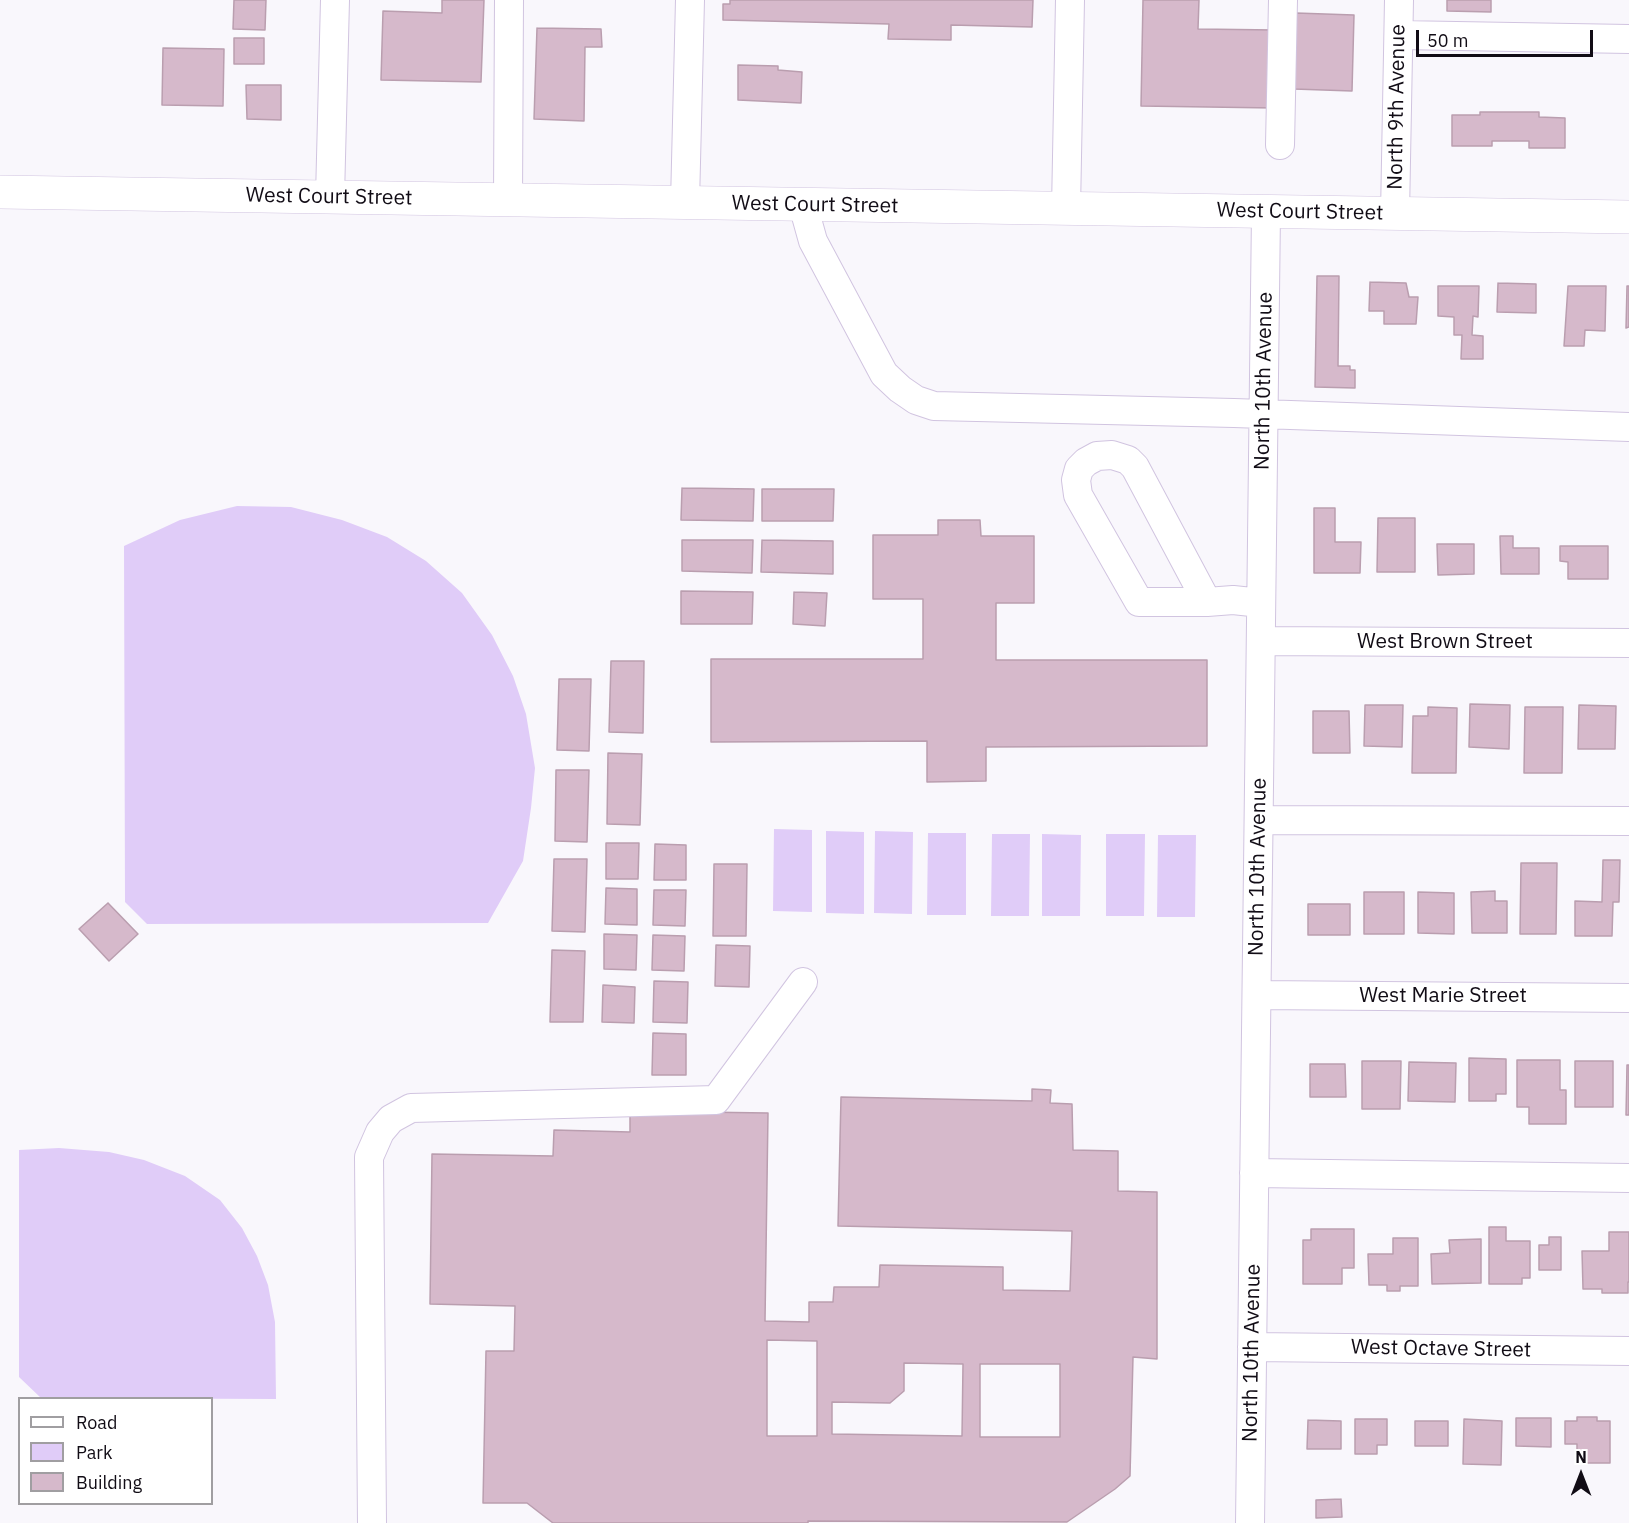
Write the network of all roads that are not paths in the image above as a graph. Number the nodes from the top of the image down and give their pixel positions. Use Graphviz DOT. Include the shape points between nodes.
graph roads {
  1 [pos="335,0"];
  2 [pos="509,0"];
  3 [pos="690,0"];
  4 [pos="1070,0"];
  5 [pos="1283,0"];
  6 [pos="1399,0"];
  7 [pos="1399,35"];
  8 [pos="1629,39"];
  9 [pos="1280,145"];
  10 [pos="0,192"];
  11 [pos="330,197"];
  12 [pos="508,200"];
  13 [pos="685,203"];
  14 [pos="803,205"];
  15 [pos="1066,208"];
  16 [pos="1266,212"];
  17 [pos="1395,214"];
  18 [pos="1629,217"];
  19 [pos="1263,415"];
  20 [pos="1629,427"];
  21 [pos="1207,602"];
  22 [pos="1261,603"];
  23 [pos="1261,641"];
  24 [pos="1629,643"];
  25 [pos="1258,820"];
  26 [pos="1629,821"];
  27 [pos="803,982"];
  28 [pos="1257,995"];
  29 [pos="1629,998"];
  30 [pos="1254,1173"];
  31 [pos="1629,1178"];
  32 [pos="1252,1347"];
  33 [pos="1629,1351"];
  34 [pos="372,1523"];
  35 [pos="1250,1523"];
  1 -- 11 [label="street"];
  2 -- 12 [label="street"];
  3 -- 13 [label="street"];
  4 -- 15 [label="street"];
  5 -- 9 [label="street"];
  6 -- 7 [label="street, North 9th Avenue"];
  7 -- 8 [label="street"];
  7 -- 17 [label="street, North 9th Avenue"];
  10 -- 11 [label="main road, West Court Street"];
  11 -- 12 [label="main road, West Court Street"];
  12 -- 13 [label="main road, West Court Street"];
  13 -- 14 [label="main road, West Court Street"];
  14 -- 15 [label="main road, West Court Street"];
  14 -- 19 [label="street" via="813,241 884,374 916,400 963,408"];
  15 -- 16 [label="main road, West Court Street"];
  16 -- 17 [label="main road, West Court Street"];
  16 -- 19 [label="street, North 10th Avenue"];
  17 -- 18 [label="main road, West Court Street"];
  19 -- 20 [label="street"];
  19 -- 22 [label="street, North 10th Avenue"];
  21 -- 21 [label="street" via="1135,467 1112,455 1086,462 1079,469 1078,495 1139,602"];
  21 -- 22 [label="street"];
  22 -- 23 [label="street, North 10th Avenue"];
  23 -- 24 [label="street, West Brown Street"];
  23 -- 25 [label="street, North 10th Avenue"];
  25 -- 26 [label="street"];
  25 -- 28 [label="street, North 10th Avenue"];
  27 -- 34 [label="street" via="716,1100 411,1108 391,1119 380,1132 369,1157"];
  28 -- 29 [label="street, West Marie Street"];
  28 -- 30 [label="street, North 10th Avenue"];
  30 -- 31 [label="street"];
  30 -- 32 [label="street, North 10th Avenue"];
  32 -- 33 [label="street, West Octave Street"];
  32 -- 35 [label="street, North 10th Avenue"];
}
